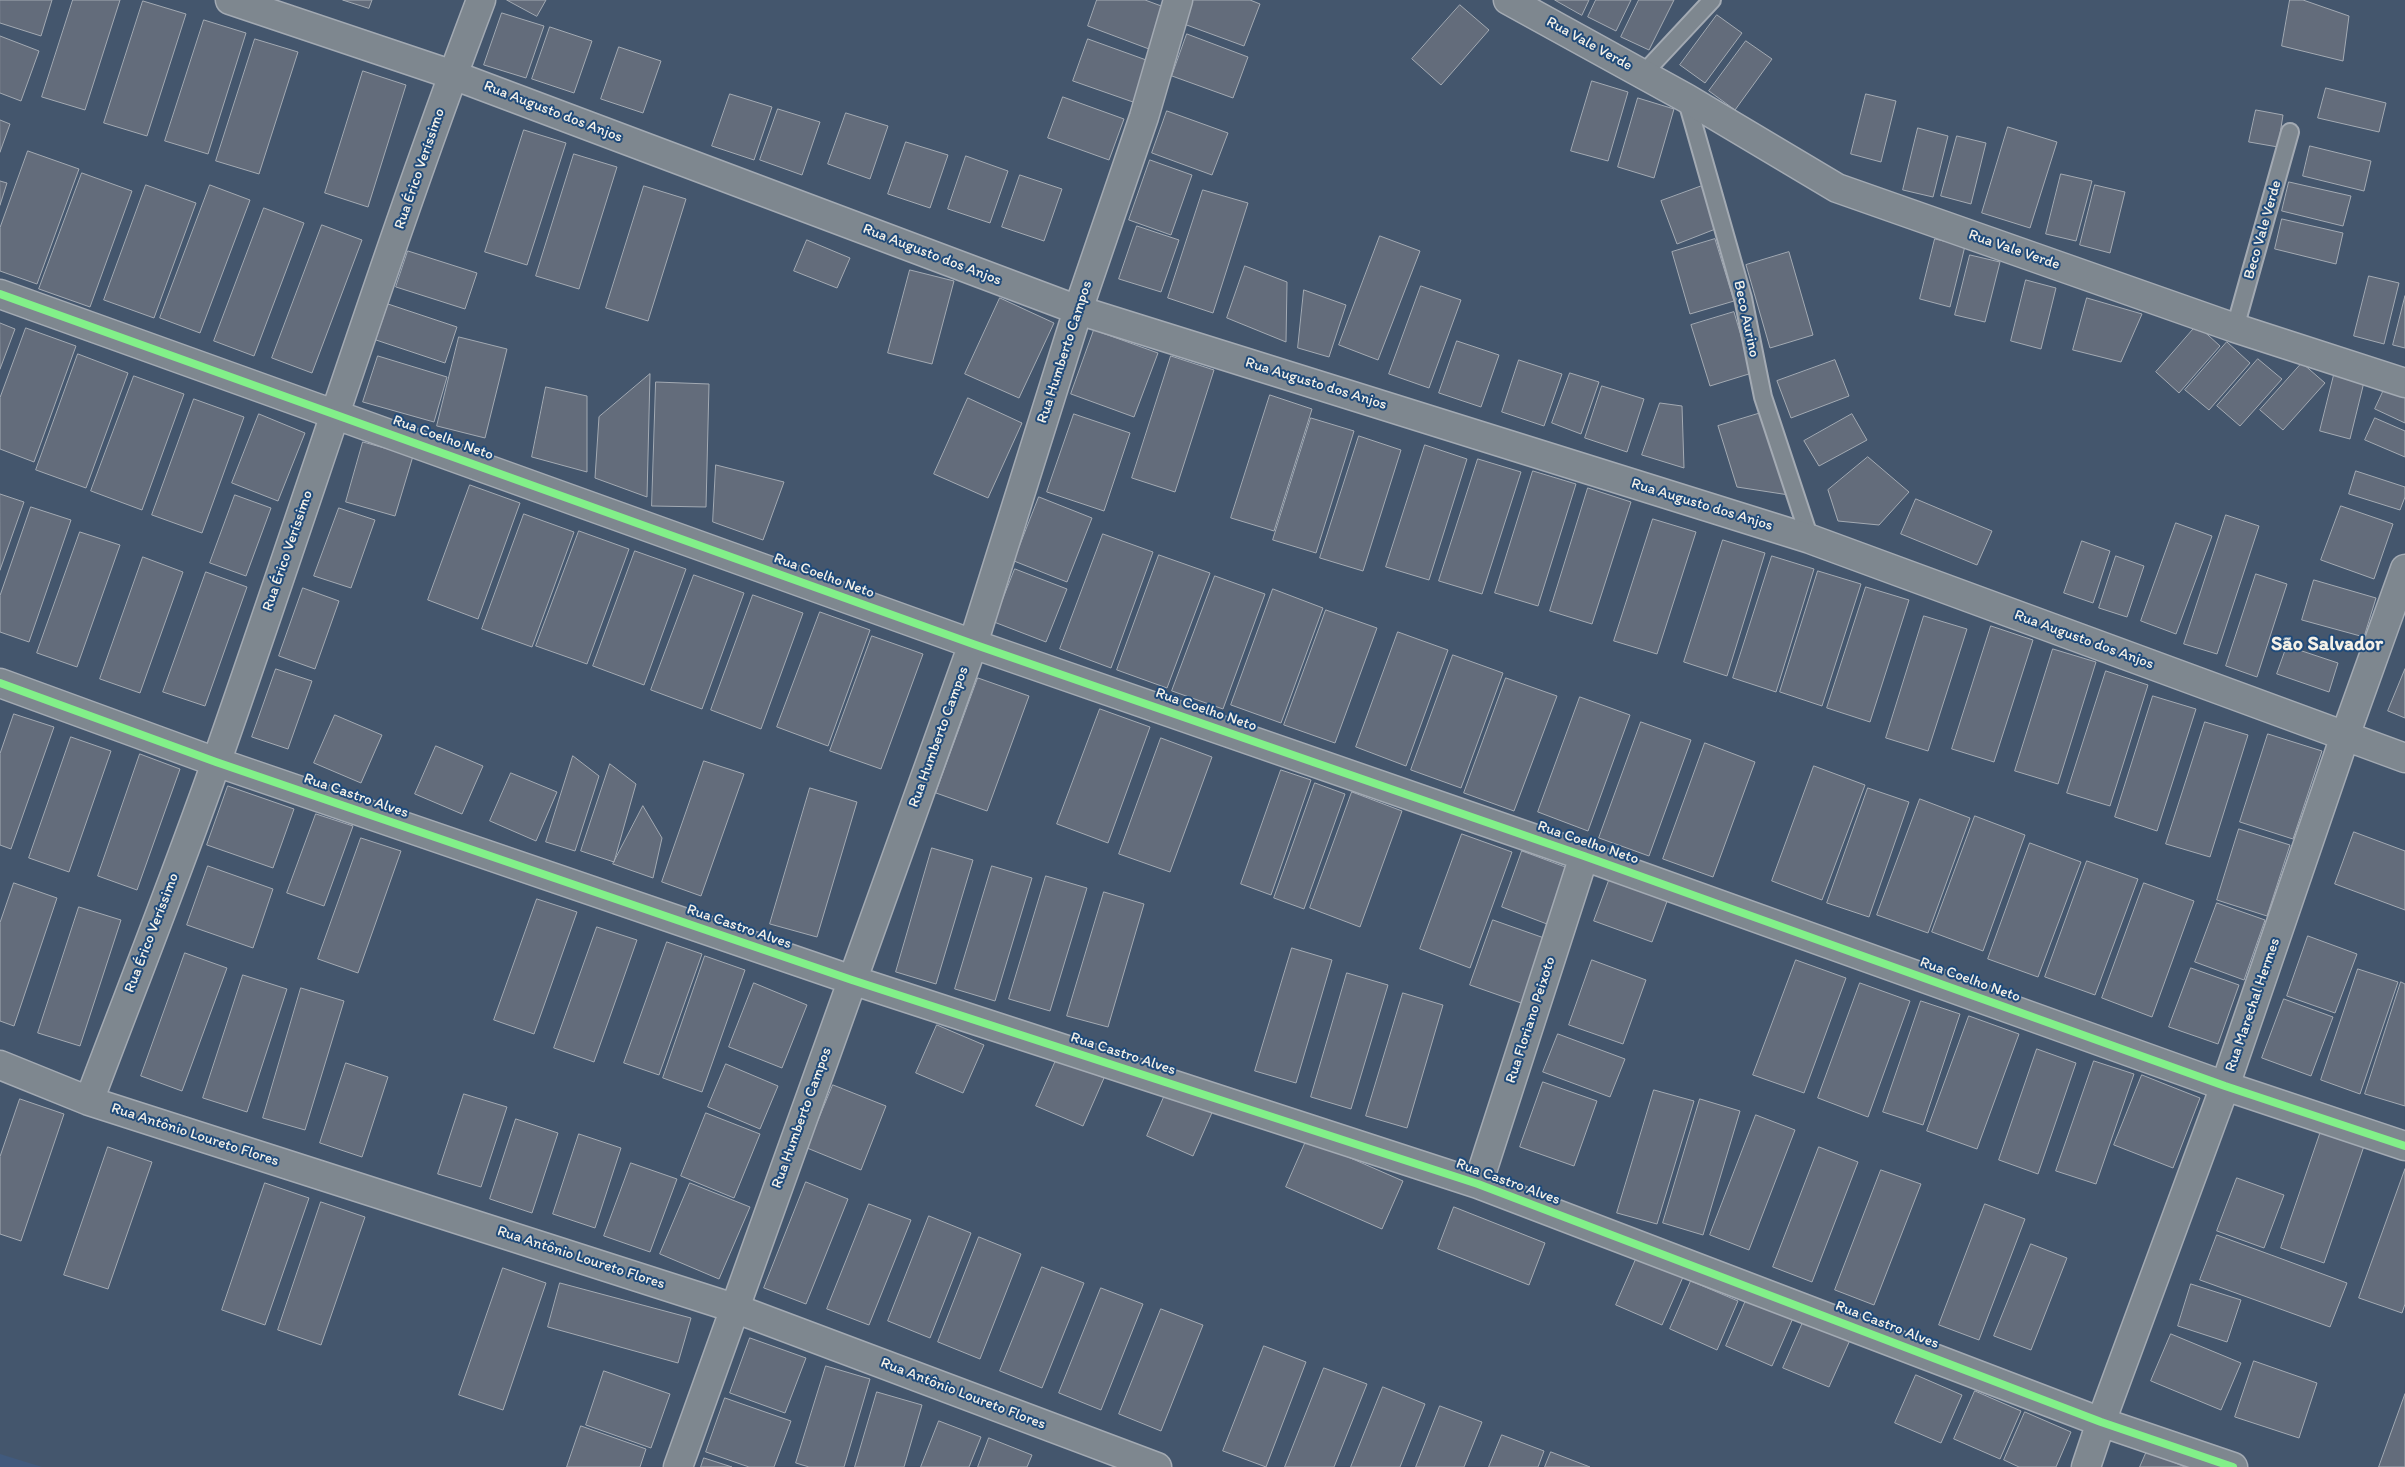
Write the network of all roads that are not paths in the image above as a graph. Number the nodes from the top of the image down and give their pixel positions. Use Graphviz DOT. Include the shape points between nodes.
graph roads {
  1 [pos="230,0"];
  2 [pos="481,0"];
  3 [pos="1178,0"];
  4 [pos="1508,0"];
  5 [pos="1712,0"];
  6 [pos="1644,74"];
  7 [pos="453,75"];
  8 [pos="1686,98"];
  9 [pos="2290,132"];
  10 [pos="0,294"];
  11 [pos="1078,310"];
  12 [pos="2235,328"];
  13 [pos="2405,383"];
  14 [pos="335,414"];
  15 [pos="1810,539"];
  16 [pos="2405,569"];
  17 [pos="973,644"];
  18 [pos="0,683"];
  19 [pos="2345,736"];
  20 [pos="2405,758"];
  21 [pos="216,762"];
  22 [pos="1584,856"];
  23 [pos="852,980"];
  24 [pos="0,1065"];
  25 [pos="2225,1086"];
  26 [pos="89,1100"];
  27 [pos="2405,1146"];
  28 [pos="1478,1184"];
  29 [pos="734,1308"];
  30 [pos="2101,1422"];
  31 [pos="678,1467"];
  32 [pos="1157,1467"];
  33 [pos="2086,1467"];
  34 [pos="2232,1467"];
  1 -- 7 [label="street, Rua Augusto dos Anjos"];
  2 -- 7 [label="street, Rua Érico Veríssimo"];
  3 -- 11 [label="street, Rua Humberto Campos" via="1144,116"];
  4 -- 6 [label="street, Rua Vale Verde"];
  5 -- 6 [label="lane, Rua Vale Verde"];
  6 -- 8 [label="street, Rua Vale Verde"];
  7 -- 11 [label="street, Rua Augusto dos Anjos"];
  7 -- 14 [label="street, Rua Érico Veríssimo"];
  8 -- 12 [label="street, Rua Vale Verde" via="1837,188"];
  8 -- 15 [label="lane, Beco Aurino" via="1743,298 1763,397"];
  9 -- 12 [label="lane, Beco Vale Verde"];
  10 -- 14 [label="street, Rua Coelho Neto"];
  11 -- 15 [label="street, Rua Augusto dos Anjos"];
  11 -- 17 [label="street, Rua Humberto Campos"];
  12 -- 13 [label="street, Rua Vale Verde"];
  14 -- 17 [label="street, Rua Coelho Neto"];
  14 -- 21 [label="street, Rua Érico Veríssimo"];
  15 -- 19 [label="street, Rua Augusto dos Anjos"];
  16 -- 19 [label="street, Rua Marechal Hermes"];
  17 -- 22 [label="street, Rua Coelho Neto"];
  17 -- 23 [label="street, Rua Humberto Campos"];
  18 -- 21 [label="street, Rua Castro Alves"];
  19 -- 20 [label="street, Rua Augusto dos Anjos"];
  19 -- 25 [label="street, Rua Marechal Hermes"];
  21 -- 23 [label="street, Rua Castro Alves"];
  21 -- 26 [label="street, Rua Érico Veríssimo"];
  22 -- 25 [label="street, Rua Coelho Neto"];
  22 -- 28 [label="street, Rua Floriano Peixoto"];
  23 -- 28 [label="street, Rua Castro Alves"];
  23 -- 29 [label="street, Rua Humberto Campos"];
  24 -- 26 [label="street, Rua Antônio Loureto Flores"];
  25 -- 27 [label="street, Rua Coelho Neto"];
  25 -- 30 [label="street, Rua Marechal Hermes"];
  26 -- 29 [label="street, Rua Antônio Loureto Flores"];
  28 -- 30 [label="street, Rua Castro Alves"];
  29 -- 31 [label="street, Rua Humberto Campos"];
  29 -- 32 [label="street, Rua Antônio Loureto Flores"];
  30 -- 33 [label="street, Rua Marechal Hermes"];
  30 -- 34 [label="street, Rua Castro Alves"];
}
